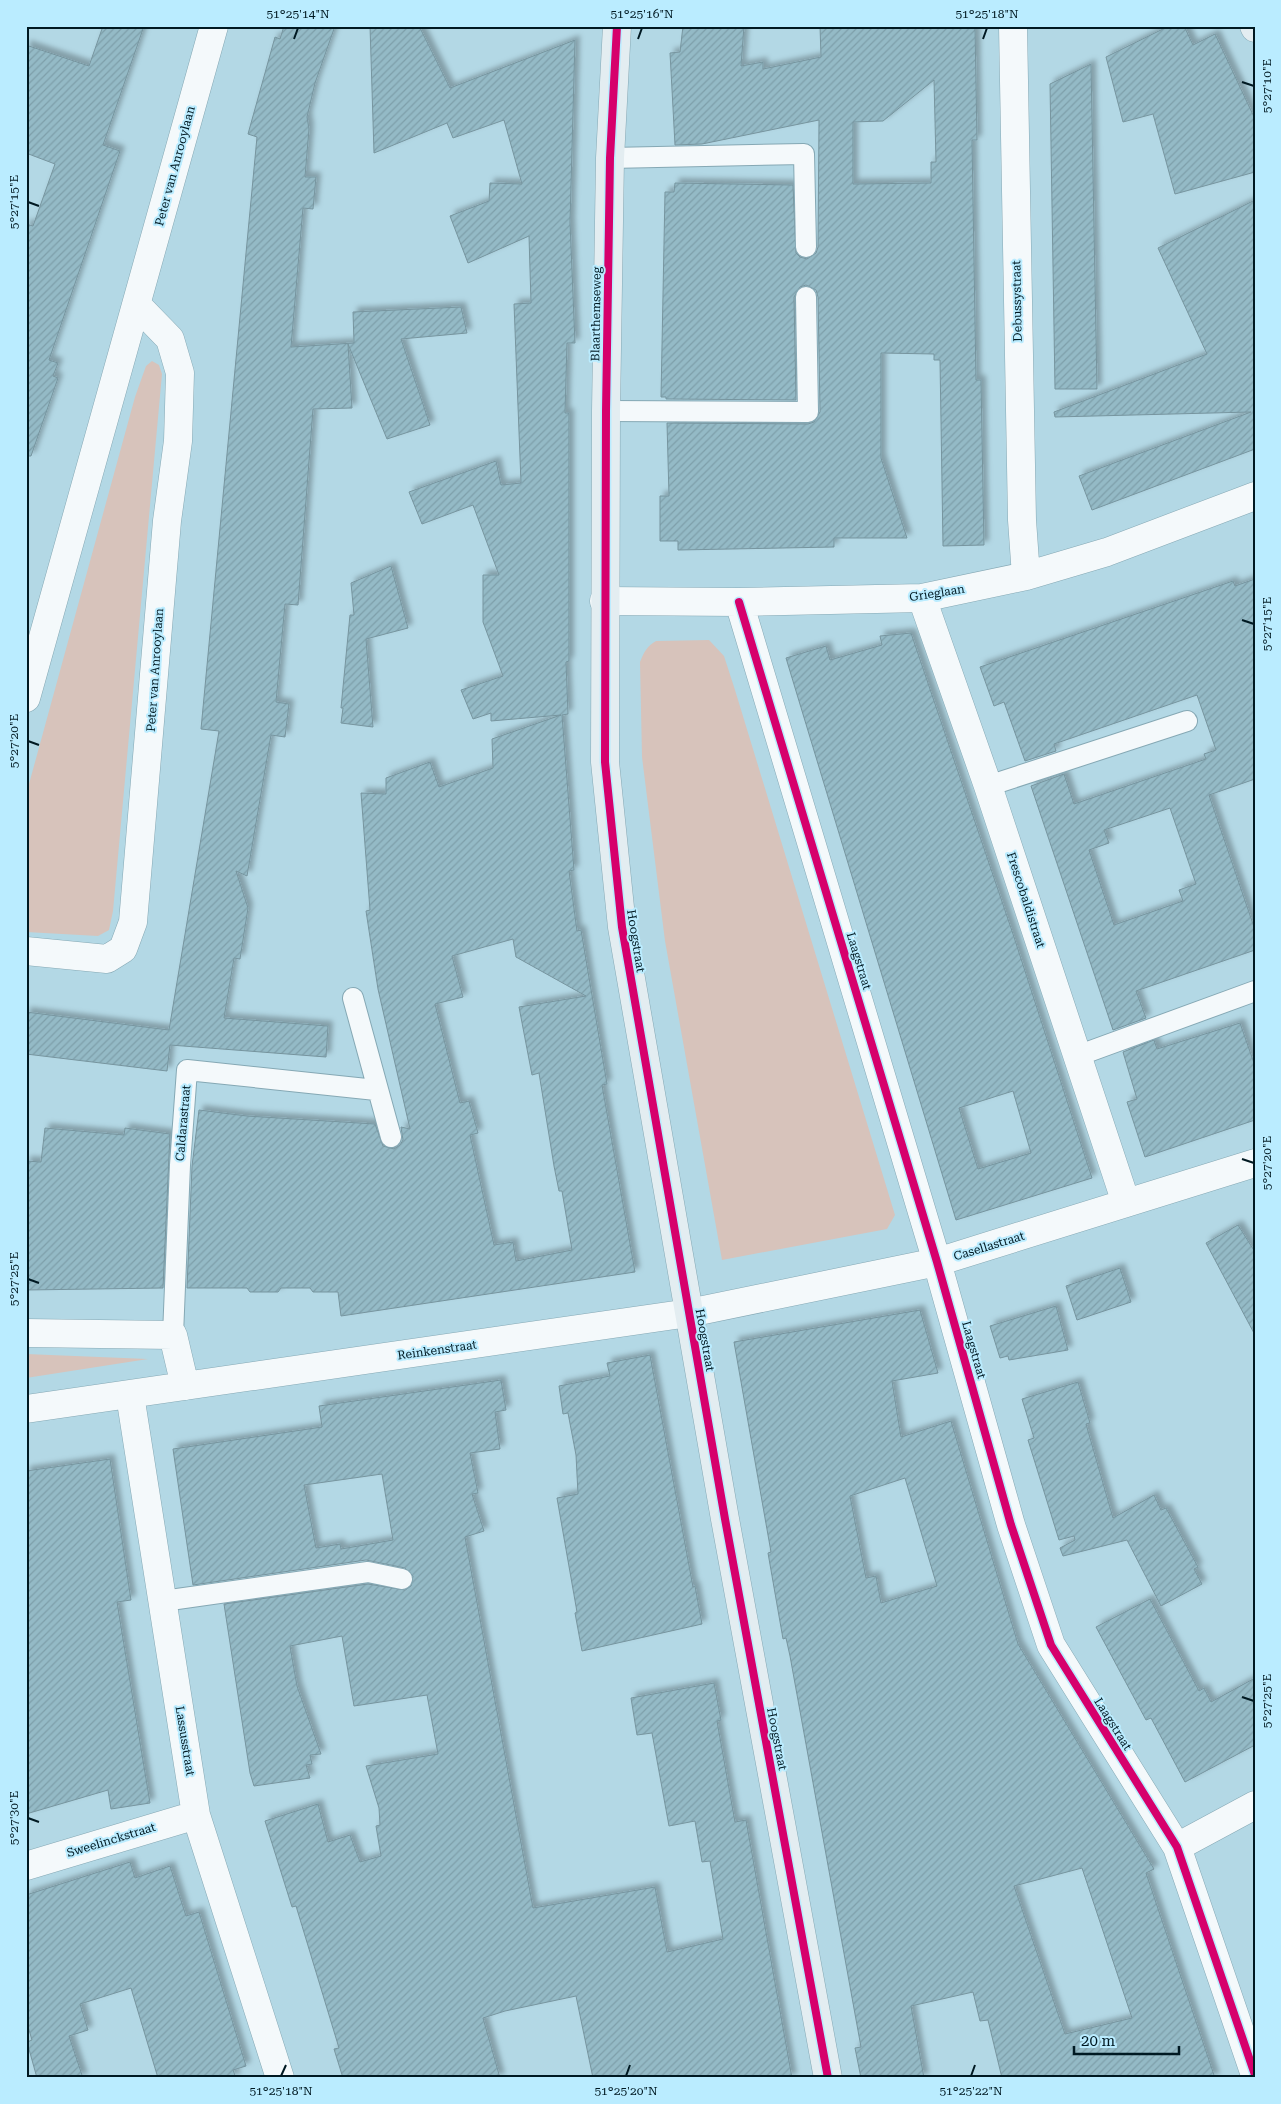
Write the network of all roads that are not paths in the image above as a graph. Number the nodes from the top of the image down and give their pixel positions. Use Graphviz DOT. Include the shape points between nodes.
graph roads {
  1 [pos="214,26"];
  2 [pos="617,26"];
  3 [pos="1013,26"];
  4 [pos="610,158"];
  5 [pos="806,247"];
  6 [pos="806,297"];
  7 [pos="137,305"];
  8 [pos="606,411"];
  9 [pos="1255,496"];
  10 [pos="1026,576"];
  11 [pos="922,598"];
  12 [pos="604,601"];
  13 [pos="739,602"];
  14 [pos="26,698"];
  15 [pos="1187,721"];
  16 [pos="988,786"];
  17 [pos="26,951"];
  18 [pos="1255,991"];
  19 [pos="354,998"];
  20 [pos="1077,1056"];
  21 [pos="376,1090"];
  22 [pos="391,1137"];
  23 [pos="1255,1163"];
  24 [pos="1126,1203"];
  25 [pos="937,1262"];
  26 [pos="689,1313"];
  27 [pos="26,1332"];
  28 [pos="173,1335"];
  29 [pos="185,1386"];
  30 [pos="130,1395"];
  31 [pos="26,1409"];
  32 [pos="402,1579"];
  33 [pos="163,1601"];
  34 [pos="1255,1805"];
  35 [pos="196,1815"];
  36 [pos="1177,1847"];
  37 [pos="26,1866"];
  38 [pos="1255,2075"];
  39 [pos="280,2078"];
  40 [pos="828,2078"];
  1 -- 7 [label="street, Peter van Anrooylaan"];
  2 -- 4 [label="street, Blaarthemseweg"];
  3 -- 10 [label="street, Debussystraat" via="1021,511"];
  4 -- 5 [label="lane" via="804,154"];
  4 -- 8 [label="street, Blaarthemseweg"];
  6 -- 8 [label="lane" via="808,412"];
  7 -- 14 [label="street, Peter van Anrooylaan"];
  7 -- 17 [label="street, Peter van Anrooylaan" via="170,339 180,373 178,441 167,521 133,922 124,949 107,959"];
  8 -- 12 [label="street, Blaarthemseweg"];
  9 -- 10 [label="street, Grieglaan" via="1107,552"];
  10 -- 11 [label="street, Grieglaan"];
  11 -- 13 [label="street, Grieglaan"];
  11 -- 16 [label="street, Frescobaldistraat"];
  12 -- 13 [label="street, Grieglaan"];
  12 -- 26 [label="street, Hoogstraat" via="604,762 622,927"];
  13 -- 25 [label="street, Laagstraat"];
  15 -- 16 [label="lane"];
  16 -- 20 [label="street, Frescobaldistraat"];
  18 -- 20 [label="lane"];
  19 -- 21 [label="lane"];
  20 -- 24 [label="street, Frescobaldistraat"];
  21 -- 22 [label="lane"];
  21 -- 28 [label="lane, Caldarastraat" via="187,1070"];
  23 -- 24 [label="street, Casellastraat"];
  24 -- 25 [label="street, Casellastraat"];
  25 -- 26 [label="street, Casellastraat"];
  25 -- 36 [label="street, Laagstraat" via="1011,1525 1051,1645"];
  26 -- 29 [label="street, Reinkenstraat"];
  26 -- 40 [label="street, Hoogstraat"];
  27 -- 28 [label="street"];
  28 -- 29 [label="street"];
  29 -- 30 [label="street, Reinkenstraat"];
  30 -- 31 [label="street, Reinkenstraat"];
  30 -- 33 [label="street, Lassusstraat"];
  32 -- 33 [label="lane" via="368,1572"];
  33 -- 35 [label="street, Lassusstraat"];
  34 -- 36 [label="street"];
  35 -- 37 [label="street, Sweelinckstraat"];
  35 -- 39 [label="street, Lassusstraat"];
  36 -- 38 [label="street, Laagstraat"];
}
